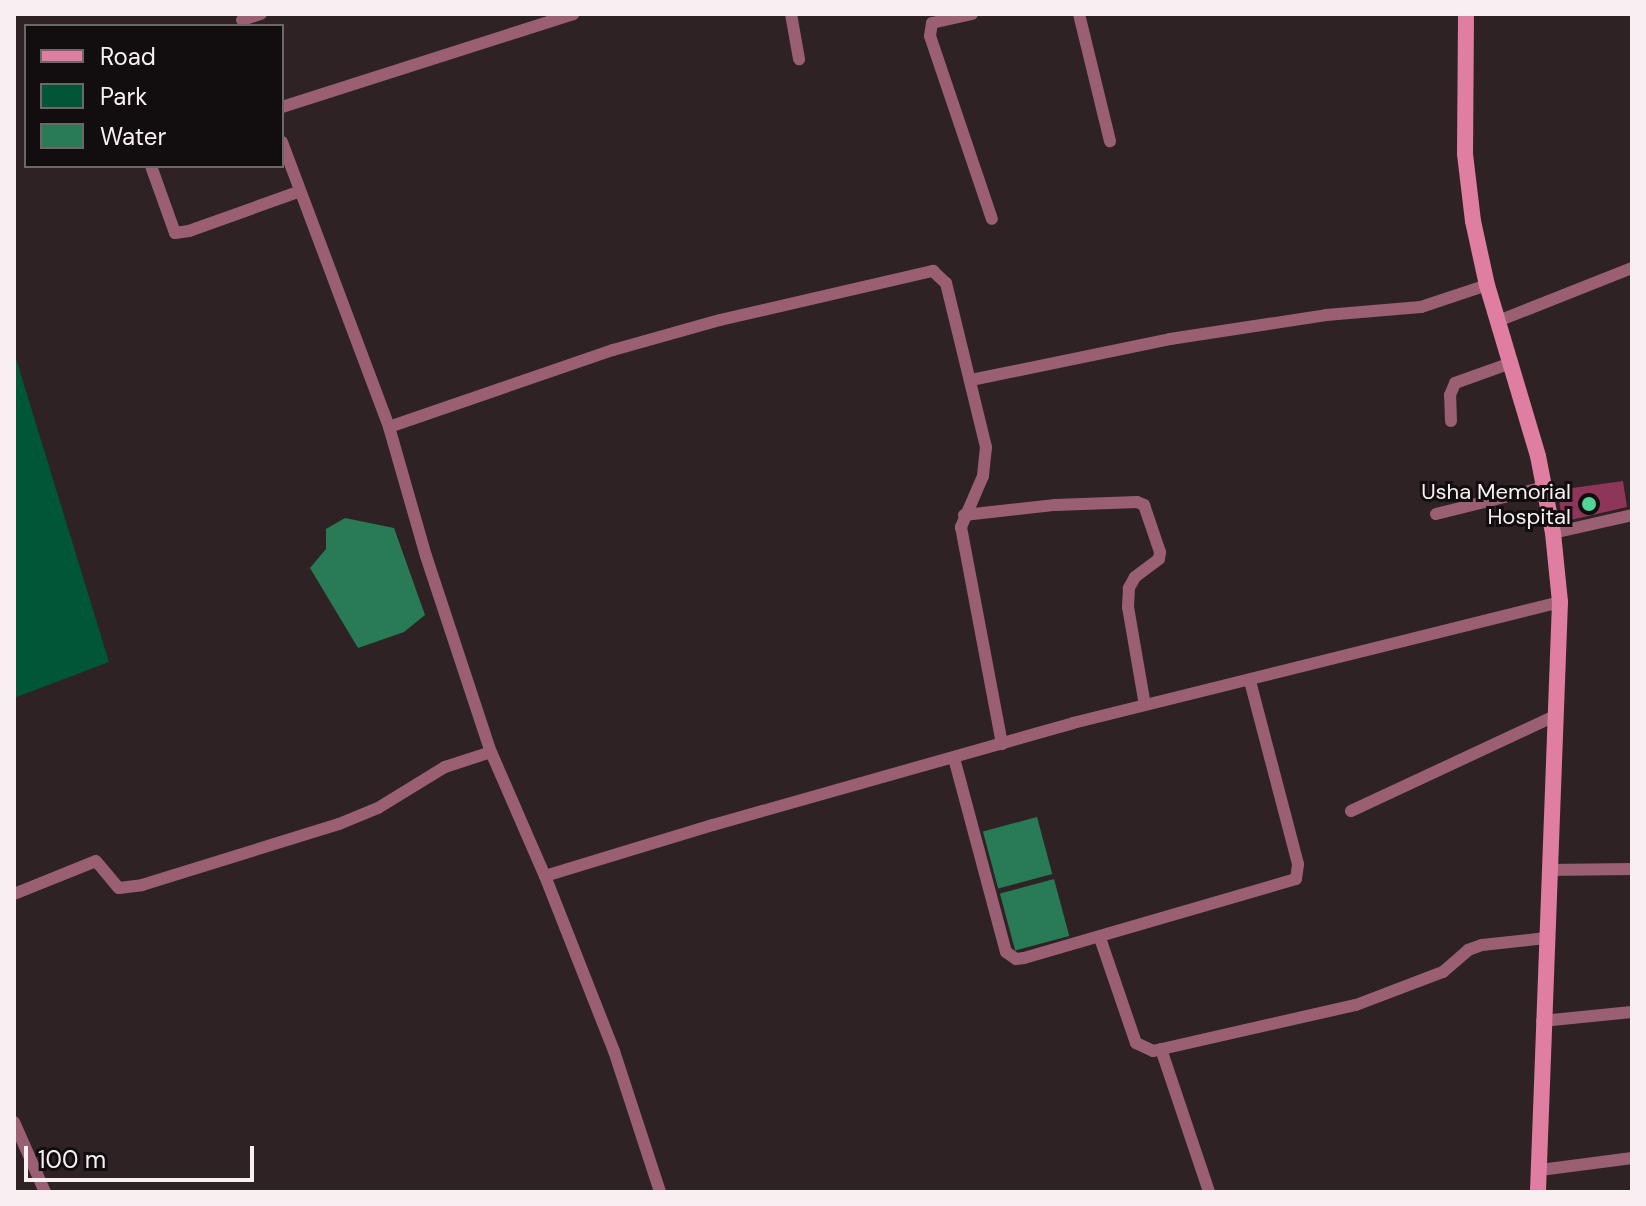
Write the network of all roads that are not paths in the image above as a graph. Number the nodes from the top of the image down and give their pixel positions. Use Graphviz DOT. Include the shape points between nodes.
graph roads {
  1 [pos="261,14"];
  2 [pos="574,14"];
  3 [pos="791,14"];
  4 [pos="968,14"];
  5 [pos="1079,14"];
  6 [pos="1466,14"];
  7 [pos="242,20"];
  8 [pos="799,59"];
  9 [pos="284,106"];
  10 [pos="1110,141"];
  11 [pos="284,148"];
  12 [pos="152,168"];
  13 [pos="298,192"];
  14 [pos="992,219"];
  15 [pos="1632,268"];
  16 [pos="1487,285"];
  17 [pos="1498,321"];
  18 [pos="1511,363"];
  19 [pos="971,380"];
  20 [pos="1451,421"];
  21 [pos="389,427"];
  22 [pos="1544,487"];
  23 [pos="1436,514"];
  24 [pos="964,515"];
  25 [pos="1632,515"];
  26 [pos="1553,533"];
  27 [pos="1560,602"];
  28 [pos="1250,681"];
  29 [pos="1145,705"];
  30 [pos="1555,716"];
  31 [pos="1002,744"];
  32 [pos="491,752"];
  33 [pos="954,758"];
  34 [pos="1351,811"];
  35 [pos="1632,869"];
  36 [pos="1549,870"];
  37 [pos="545,876"];
  38 [pos="14,894"];
  39 [pos="1100,938"];
  40 [pos="1546,938"];
  41 [pos="1632,1012"];
  42 [pos="1542,1021"];
  43 [pos="1161,1049"];
  44 [pos="14,1122"];
  45 [pos="1632,1158"];
  46 [pos="1540,1170"];
  47 [pos="45,1192"];
  48 [pos="660,1192"];
  49 [pos="1209,1192"];
  50 [pos="1538,1192"];
  1 -- 7 [label="street"];
  2 -- 9 [label="street"];
  3 -- 8 [label="street"];
  4 -- 14 [label="street" via="932,23 930,36"];
  5 -- 10 [label="street"];
  6 -- 16 [label="street" via="1465,154"];
  11 -- 13 [label="street"];
  12 -- 13 [label="street" via="171,227 180,234"];
  13 -- 21 [label="street"];
  15 -- 17 [label="street"];
  16 -- 17 [label="street"];
  16 -- 19 [label="street" via="1421,307 1326,315 1170,339"];
  17 -- 18 [label="street"];
  18 -- 20 [label="street" via="1455,383"];
  18 -- 22 [label="street"];
  19 -- 21 [label="street" via="946,283 933,271 923,271 613,350"];
  19 -- 24 [label="street" via="987,458"];
  21 -- 32 [label="street"];
  22 -- 23 [label="street"];
  22 -- 26 [label="street"];
  24 -- 29 [label="street" via="1055,505 1144,505 1159,559 1135,577 1128,607"];
  24 -- 31 [label="street" via="965,553"];
  25 -- 26 [label="street"];
  26 -- 27 [label="street"];
  27 -- 28 [label="street"];
  27 -- 30 [label="street"];
  28 -- 29 [label="street"];
  28 -- 39 [label="street" via="1298,864 1296,879"];
  29 -- 31 [label="street"];
  30 -- 34 [label="street"];
  30 -- 36 [label="street"];
  31 -- 33 [label="street"];
  32 -- 37 [label="street"];
  32 -- 38 [label="street" via="445,767 378,808 339,824 142,885 119,888 96,861"];
  33 -- 37 [label="street"];
  33 -- 39 [label="street" via="1010,957"];
  35 -- 36 [label="street"];
  36 -- 40 [label="street"];
  37 -- 48 [label="street" via="614,1051"];
  39 -- 43 [label="street" via="1136,1043 1146,1051"];
  40 -- 42 [label="street"];
  40 -- 43 [label="street" via="1482,945 1443,972 1356,1005"];
  41 -- 42 [label="street"];
  42 -- 46 [label="street"];
  43 -- 49 [label="street"];
  44 -- 47 [label="street"];
  45 -- 46 [label="street"];
  46 -- 50 [label="street"];
}
